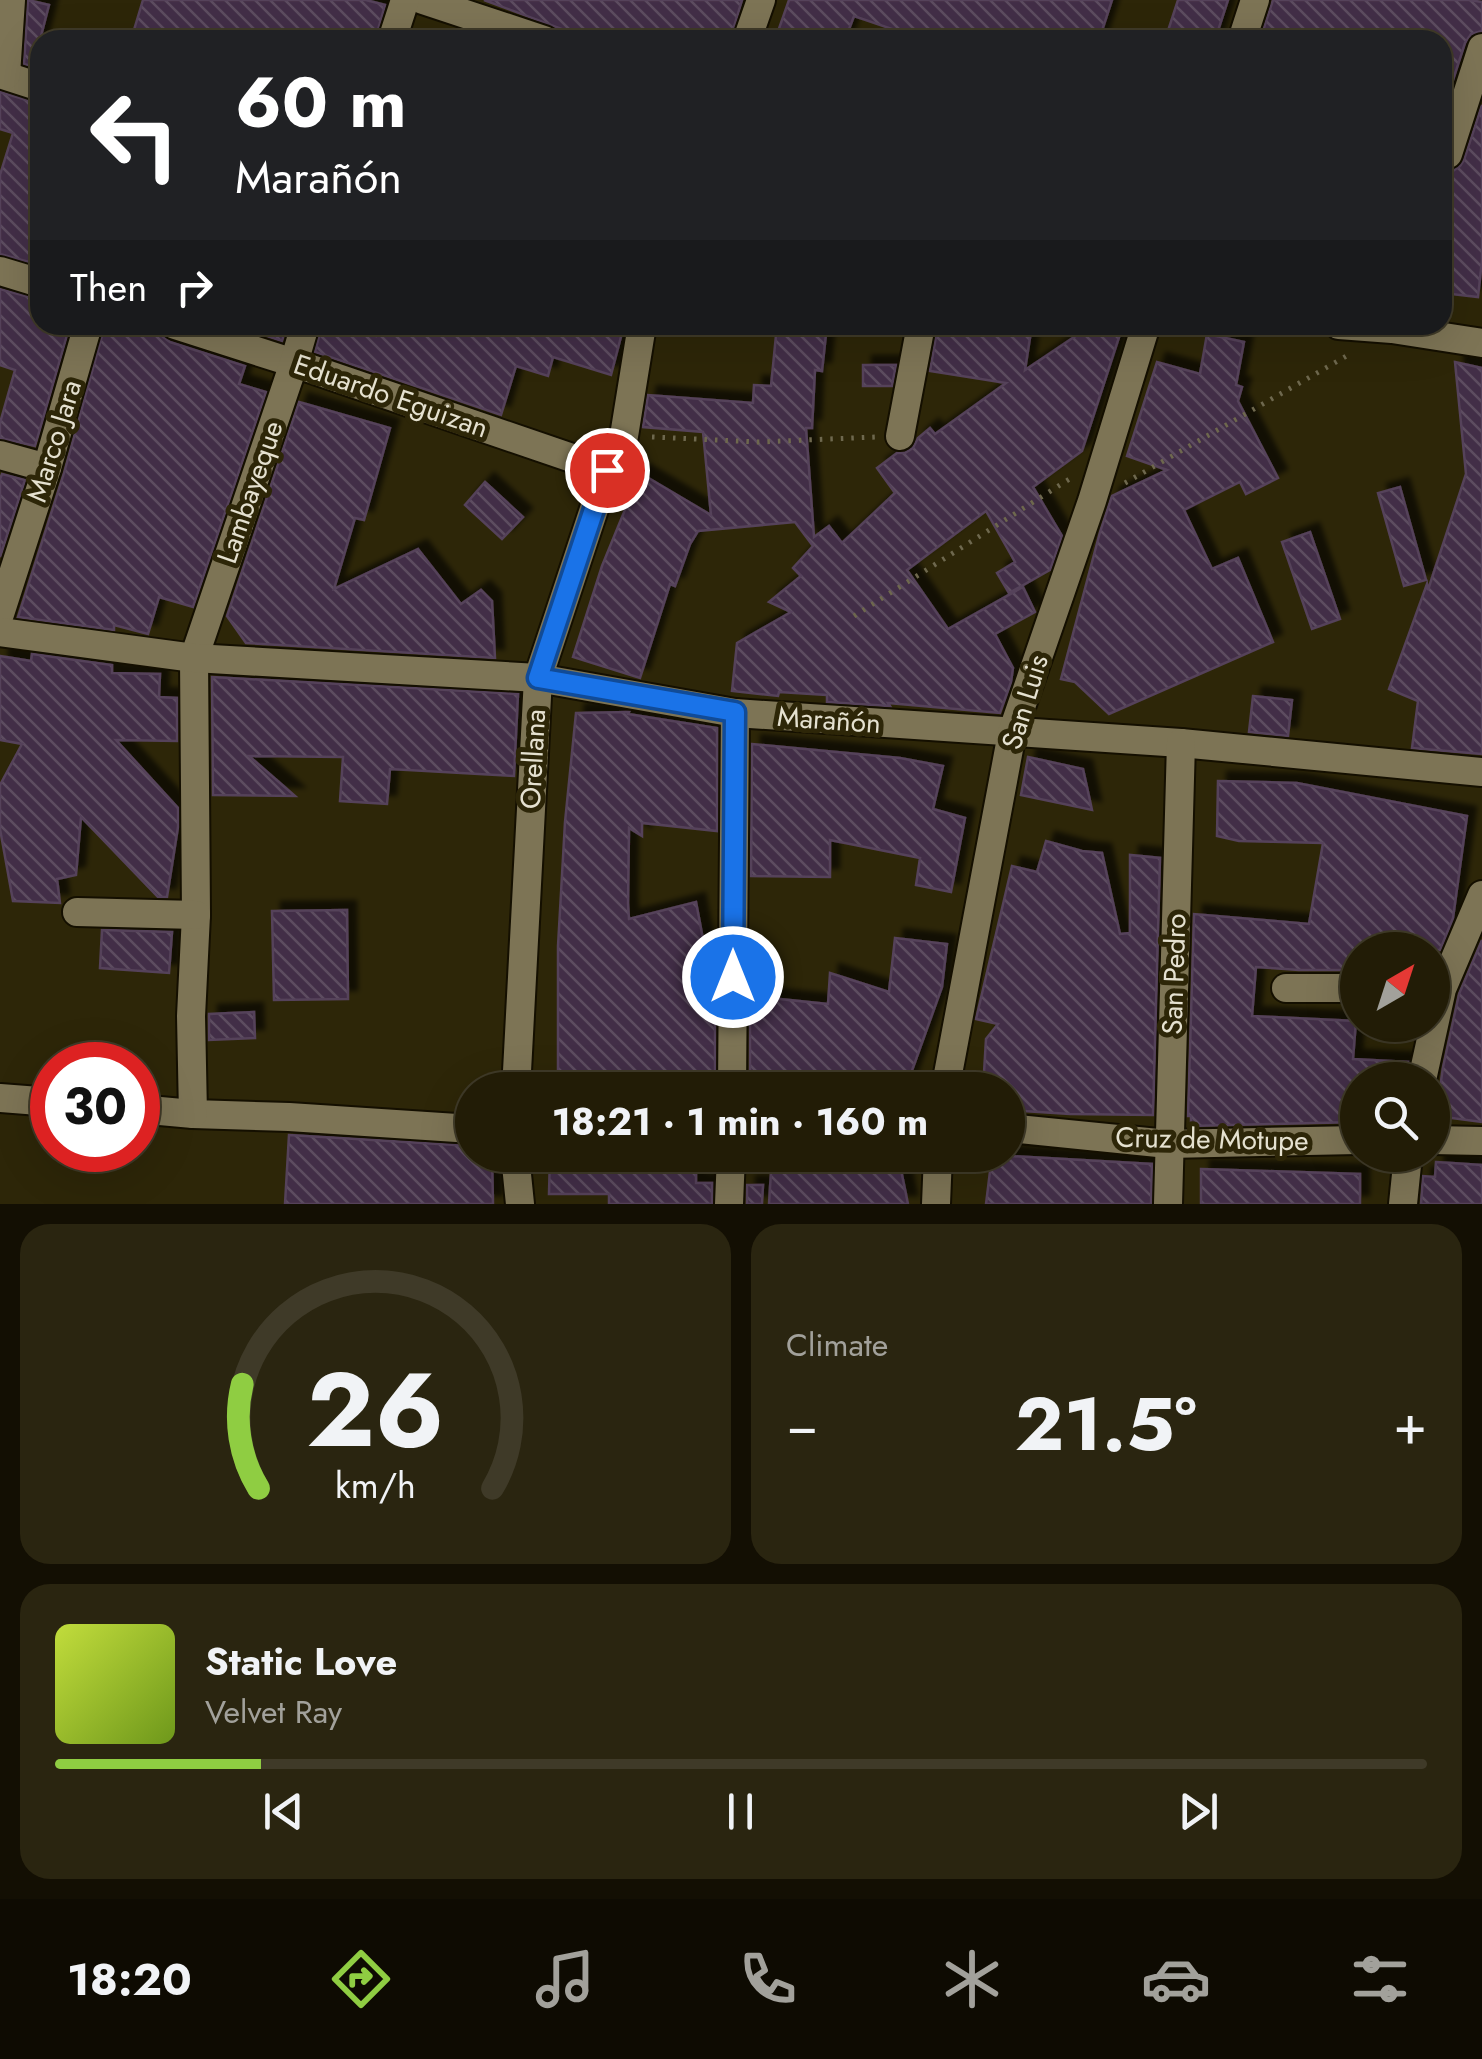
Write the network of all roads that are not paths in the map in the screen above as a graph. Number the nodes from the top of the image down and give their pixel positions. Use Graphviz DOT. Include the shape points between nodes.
graph roads {
  1 [pos="11,0"];
  2 [pos="406,0"];
  3 [pos="423,0"];
  4 [pos="761,0"];
  5 [pos="1255,0"];
  6 [pos="396,30"];
  7 [pos="514,30"];
  8 [pos="750,30"];
  9 [pos="1245,30"];
  10 [pos="1482,48"];
  11 [pos="3,75"];
  12 [pos="30,84"];
  13 [pos="1452,142"];
  14 [pos="0,272"];
  15 [pos="30,280"];
  16 [pos="85,335"];
  17 [pos="206,335"];
  18 [pos="302,335"];
  19 [pos="640,335"];
  20 [pos="919,335"];
  21 [pos="1143,335"];
  22 [pos="1430,335"];
  23 [pos="1482,342"];
  24 [pos="294,363"];
  25 [pos="900,436"];
  26 [pos="0,456"];
  27 [pos="47,468"];
  28 [pos="607,470"];
  29 [pos="0,614"];
  30 [pos="0,632"];
  31 [pos="194,658"];
  32 [pos="538,678"];
  33 [pos="735,712"];
  34 [pos="1012,733"];
  35 [pos="1181,743"];
  36 [pos="1482,772"];
  37 [pos="1482,895"];
  38 [pos="76,912"];
  39 [pos="196,914"];
  40 [pos="1450,962"];
  41 [pos="1286,988"];
  42 [pos="1340,988"];
  43 [pos="517,1072"];
  44 [pos="732,1072"];
  45 [pos="949,1072"];
  46 [pos="0,1098"];
  47 [pos="30,1100"];
  48 [pos="160,1111"];
  49 [pos="193,1114"];
  50 [pos="455,1128"];
  51 [pos="1025,1130"];
  52 [pos="1340,1140"];
  53 [pos="1450,1140"];
  54 [pos="1482,1141"];
  55 [pos="1168,1144"];
  56 [pos="517,1172"];
  57 [pos="730,1172"];
  58 [pos="937,1172"];
  59 [pos="1406,1172"];
  60 [pos="520,1204"];
  61 [pos="729,1204"];
  62 [pos="936,1204"];
  63 [pos="1168,1204"];
  64 [pos="1403,1204"];
  1 -- 11 [label="street"];
  2 -- 6 [label="street"];
  3 -- 7 [label="street"];
  4 -- 8 [label="street"];
  5 -- 9 [label="street"];
  10 -- 13 [label="street"];
  11 -- 12 [label="street"];
  14 -- 15 [label="street"];
  16 -- 27 [label="street, Marco Jara"];
  17 -- 24 [label="street, Eduardo Eguizan"];
  18 -- 24 [label="street, Lambayeque"];
  19 -- 28 [label="street, Orellana" via="624,436"];
  20 -- 25 [label="street"];
  21 -- 34 [label="street, San Luis"];
  22 -- 23 [label="street"];
  24 -- 28 [label="street, Eduardo Eguizan"];
  24 -- 31 [label="street, Lambayeque"];
  26 -- 27 [label="street"];
  27 -- 29 [label="street, Marco Jara"];
  28 -- 32 [label="street, Orellana"];
  30 -- 31 [label="street, Marañón"];
  31 -- 32 [label="street, Marañón"];
  31 -- 39 [label="street, Lambayeque"];
  32 -- 33 [label="street, Marañón"];
  32 -- 43 [label="street, Orellana"];
  33 -- 34 [label="street, Marañón"];
  33 -- 44 [label="street"];
  34 -- 35 [label="street, Marañón"];
  34 -- 45 [label="street, San Luis"];
  35 -- 36 [label="street, Marañón"];
  35 -- 55 [label="street, San Pedro"];
  37 -- 40 [label="street"];
  38 -- 39 [label="street"];
  39 -- 49 [label="street, Lambayeque"];
  41 -- 42 [label="street"];
  46 -- 47 [label="street"];
  48 -- 49 [label="street"];
  49 -- 50 [label="street"];
  51 -- 55 [label="street, Cruz de Motupe"];
  52 -- 55 [label="street, Cruz de Motupe"];
  53 -- 54 [label="street"];
  55 -- 63 [label="street, San Pedro"];
  56 -- 60 [label="street"];
  57 -- 61 [label="street"];
  58 -- 62 [label="street"];
  59 -- 64 [label="street"];
}
